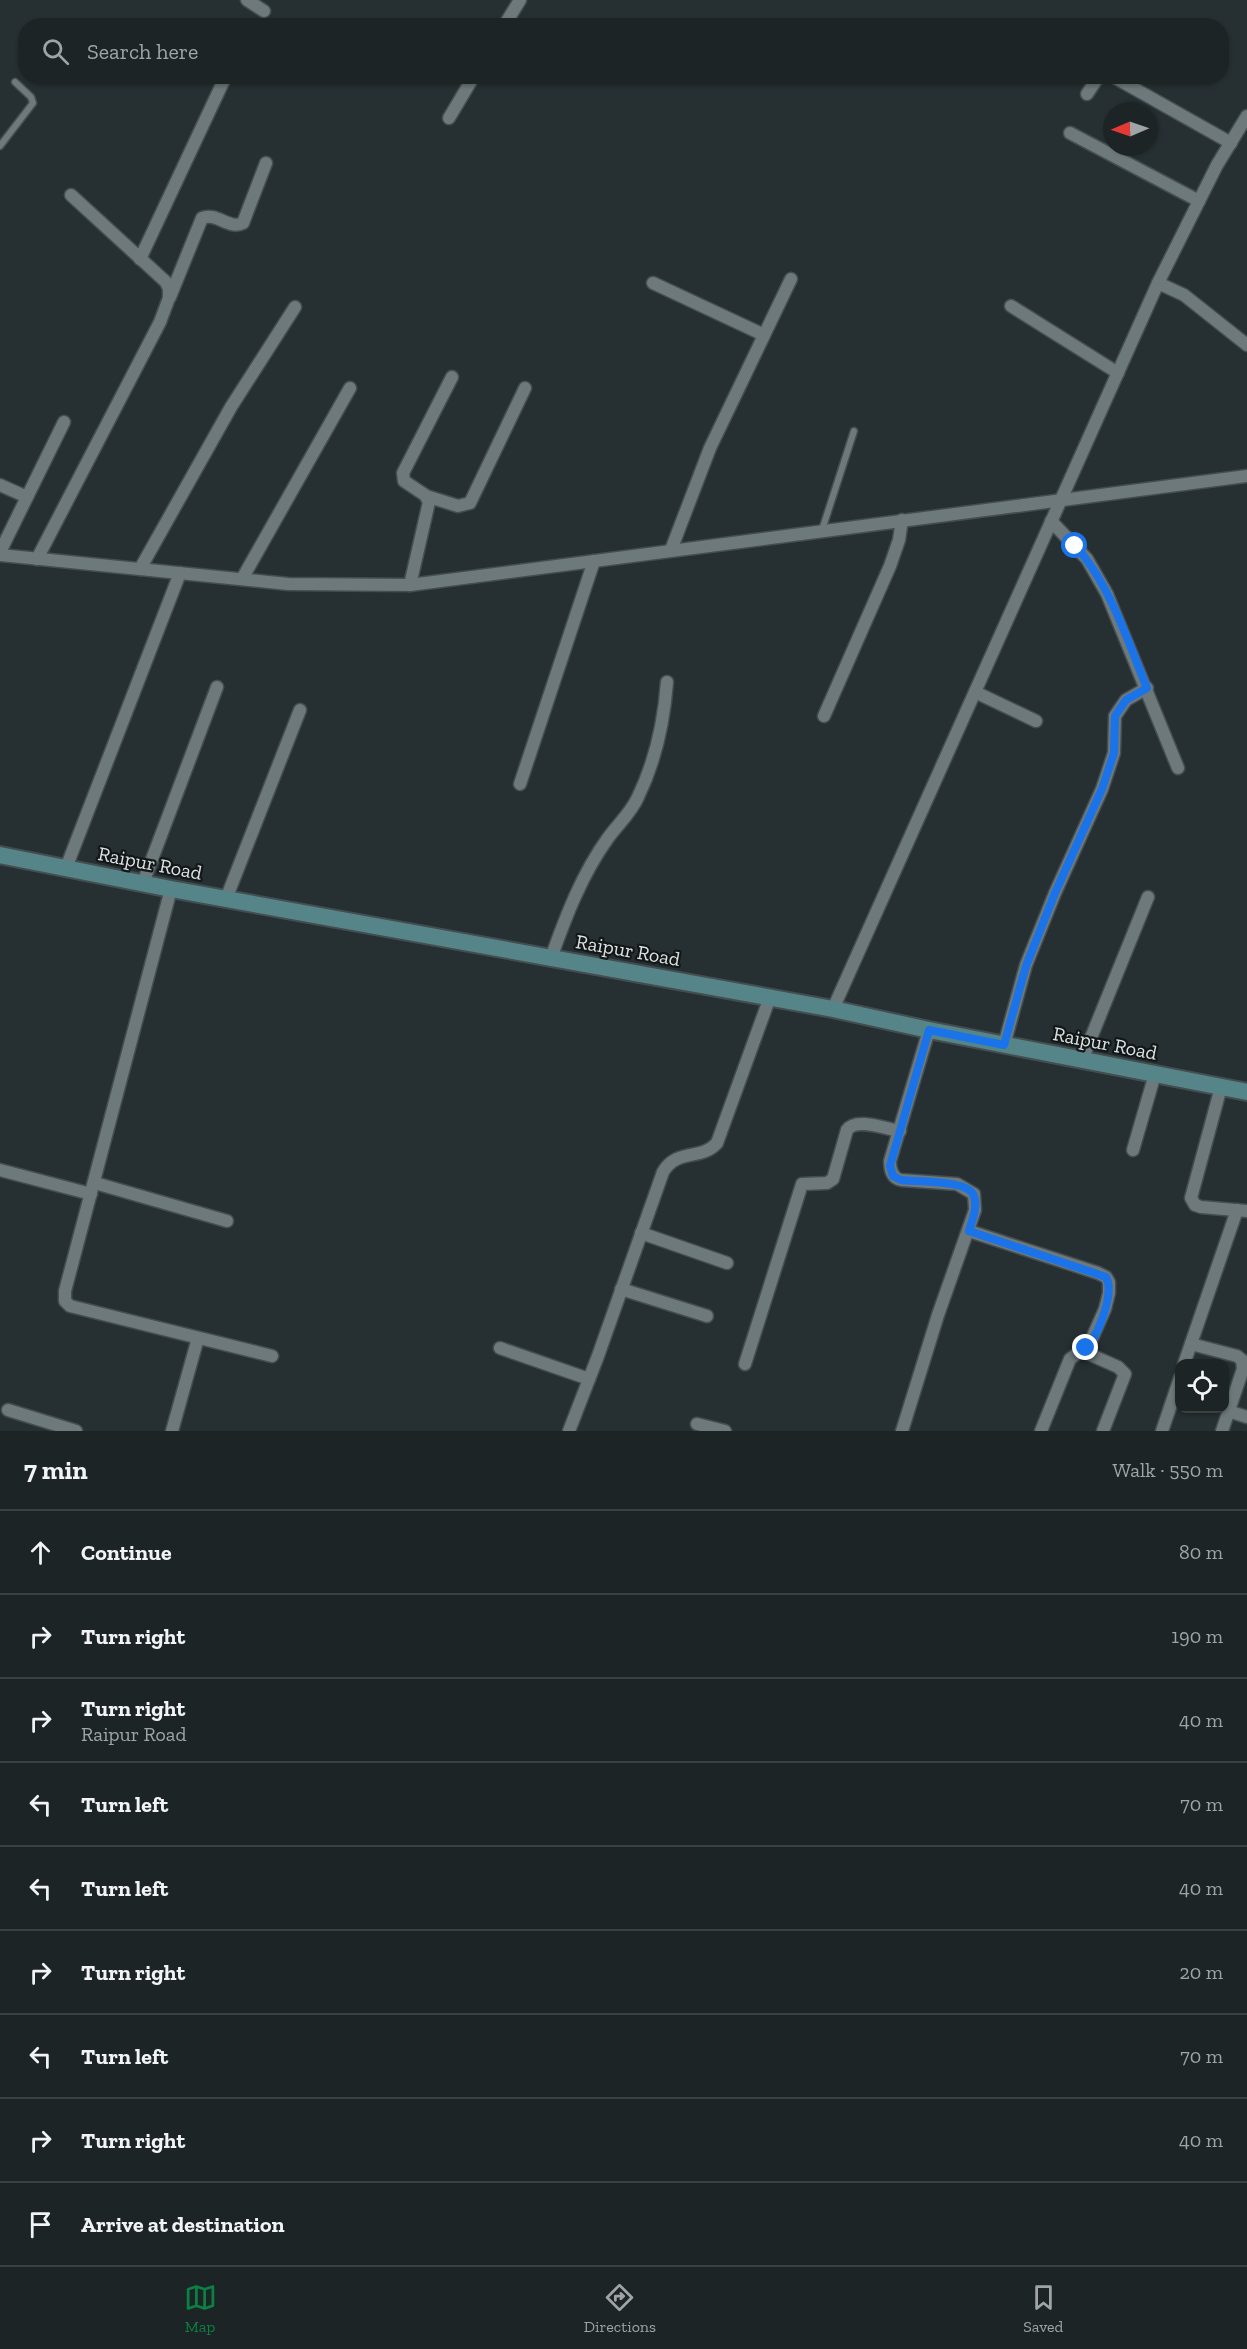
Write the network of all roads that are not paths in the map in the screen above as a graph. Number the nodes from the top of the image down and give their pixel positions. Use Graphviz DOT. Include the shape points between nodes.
graph roads {
  1 [pos="247,0"];
  2 [pos="520,0"];
  3 [pos="264,11"];
  4 [pos="509,18"];
  5 [pos="15,82"];
  6 [pos="222,84"];
  7 [pos="469,84"];
  8 [pos="1094,84"];
  9 [pos="1126,84"];
  10 [pos="1087,94"];
  11 [pos="1247,116"];
  12 [pos="449,118"];
  13 [pos="1070,133"];
  14 [pos="1231,143"];
  15 [pos="0,146"];
  16 [pos="266,163"];
  17 [pos="71,195"];
  18 [pos="1199,201"];
  19 [pos="140,259"];
  20 [pos="791,279"];
  21 [pos="653,283"];
  22 [pos="1158,283"];
  23 [pos="169,298"];
  24 [pos="1011,306"];
  25 [pos="295,307"];
  26 [pos="764,335"];
  27 [pos="1247,345"];
  28 [pos="1118,373"];
  29 [pos="452,377"];
  30 [pos="351,388"];
  31 [pos="525,388"];
  32 [pos="64,422"];
  33 [pos="854,431"];
  34 [pos="1247,476"];
  35 [pos="0,485"];
  36 [pos="426,496"];
  37 [pos="27,497"];
  38 [pos="1061,499"];
  39 [pos="902,519"];
  40 [pos="1051,521"];
  41 [pos="822,530"];
  42 [pos="671,550"];
  43 [pos="0,554"];
  44 [pos="37,559"];
  45 [pos="594,561"];
  46 [pos="140,569"];
  47 [pos="180,573"];
  48 [pos="242,579"];
  49 [pos="410,585"];
  50 [pos="667,682"];
  51 [pos="217,687"];
  52 [pos="1147,688"];
  53 [pos="975,692"];
  54 [pos="300,710"];
  55 [pos="824,716"];
  56 [pos="1036,721"];
  57 [pos="1178,768"];
  58 [pos="520,784"];
  59 [pos="0,855"];
  60 [pos="66,868"];
  61 [pos="143,883"];
  62 [pos="171,889"];
  63 [pos="1148,897"];
  64 [pos="226,899"];
  65 [pos="550,958"];
  66 [pos="770,997"];
  67 [pos="833,1009"];
  68 [pos="929,1030"];
  69 [pos="1004,1045"];
  70 [pos="1082,1060"];
  71 [pos="1155,1074"];
  72 [pos="1221,1087"];
  73 [pos="1247,1092"];
  74 [pos="900,1131"];
  75 [pos="1133,1150"];
  76 [pos="0,1170"];
  77 [pos="93,1188"];
  78 [pos="1242,1210"];
  79 [pos="226,1221"];
  80 [pos="969,1231"];
  81 [pos="641,1233"];
  82 [pos="727,1263"];
  83 [pos="621,1289"];
  84 [pos="707,1316"];
  85 [pos="198,1338"];
  86 [pos="1191,1344"];
  87 [pos="500,1348"];
  88 [pos="1082,1351"];
  89 [pos="272,1356"];
  90 [pos="1186,1359"];
  91 [pos="745,1364"];
  92 [pos="589,1379"];
  93 [pos="1175,1390"];
  94 [pos="1229,1408"];
  95 [pos="8,1410"];
  96 [pos="1229,1411"];
  97 [pos="1227,1413"];
  98 [pos="1247,1417"];
  99 [pos="697,1424"];
  100 [pos="76,1431"];
  101 [pos="172,1431"];
  102 [pos="569,1431"];
  103 [pos="725,1431"];
  104 [pos="902,1431"];
  105 [pos="1041,1431"];
  106 [pos="1103,1431"];
  107 [pos="1162,1431"];
  108 [pos="1222,1431"];
  1 -- 3 [label="street"];
  2 -- 4 [label="street"];
  5 -- 15 [label="lane" via="33,103"];
  6 -- 19 [label="street"];
  7 -- 12 [label="street"];
  8 -- 10 [label="street"];
  9 -- 14 [label="street"];
  11 -- 14 [label="street"];
  13 -- 18 [label="street"];
  14 -- 18 [label="street"];
  16 -- 23 [label="street" via="243,223 234,225 212,216 202,218"];
  17 -- 19 [label="street"];
  18 -- 22 [label="street"];
  19 -- 23 [label="street" via="166,282"];
  20 -- 26 [label="street"];
  21 -- 26 [label="street"];
  22 -- 27 [label="street" via="1184,295"];
  22 -- 28 [label="street"];
  23 -- 44 [label="street"];
  24 -- 28 [label="street"];
  25 -- 46 [label="street" via="231,407"];
  26 -- 42 [label="street" via="710,448"];
  28 -- 38 [label="street"];
  29 -- 36 [label="street" via="404,472 404,481"];
  30 -- 48 [label="street"];
  31 -- 36 [label="street" via="470,503 459,506"];
  32 -- 37 [label="street"];
  33 -- 41 [label="lane"];
  34 -- 38 [label="street"];
  35 -- 37 [label="street"];
  36 -- 49 [label="street" via="428,509"];
  37 -- 43 [label="street"];
  38 -- 39 [label="street"];
  38 -- 40 [label="street"];
  39 -- 41 [label="street"];
  39 -- 55 [label="street" via="890,566"];
  40 -- 52 [label="street" via="1095,571"];
  40 -- 53 [label="street"];
  41 -- 42 [label="street"];
  42 -- 45 [label="street"];
  43 -- 44 [label="street"];
  44 -- 46 [label="street"];
  45 -- 49 [label="street"];
  45 -- 58 [label="street"];
  46 -- 47 [label="street"];
  47 -- 48 [label="street"];
  47 -- 60 [label="street"];
  48 -- 49 [label="street" via="288,584"];
  50 -- 65 [label="street" via="663,720 639,795 607,838 574,898"];
  51 -- 61 [label="street"];
  52 -- 57 [label="street"];
  52 -- 69 [label="street" via="1126,700 1115,716 1115,745 1102,789 1026,966"];
  53 -- 56 [label="street"];
  53 -- 67 [label="street"];
  54 -- 64 [label="street"];
  59 -- 60 [label="main road, Raipur Road"];
  60 -- 61 [label="main road, Raipur Road"];
  61 -- 62 [label="main road, Raipur Road"];
  62 -- 64 [label="main road, Raipur Road"];
  62 -- 77 [label="street"];
  63 -- 70 [label="street"];
  64 -- 65 [label="main road, Raipur Road"];
  65 -- 66 [label="main road, Raipur Road"];
  66 -- 67 [label="main road, Raipur Road"];
  66 -- 81 [label="street" via="720,1138 709,1150 678,1158 666,1166"];
  67 -- 68 [label="main road, Raipur Road"];
  68 -- 69 [label="main road, Raipur Road"];
  68 -- 74 [label="street"];
  69 -- 70 [label="main road, Raipur Road"];
  70 -- 71 [label="main road, Raipur Road"];
  71 -- 72 [label="main road, Raipur Road"];
  71 -- 75 [label="street"];
  72 -- 73 [label="main road, Raipur Road"];
  72 -- 78 [label="street" via="1191,1198 1201,1207"];
  74 -- 80 [label="street" via="890,1161 893,1176 957,1184 970,1190 975,1210"];
  74 -- 91 [label="street" via="852,1125 847,1130 833,1179 800,1187"];
  76 -- 77 [label="street"];
  77 -- 79 [label="street"];
  77 -- 85 [label="street" via="65,1291 67,1304"];
  78 -- 86 [label="street"];
  80 -- 88 [label="street" via="1106,1277 1110,1288 1105,1309 1089,1345"];
  80 -- 104 [label="street"];
  81 -- 82 [label="street"];
  81 -- 83 [label="street"];
  83 -- 84 [label="street"];
  83 -- 92 [label="street"];
  85 -- 89 [label="street"];
  85 -- 101 [label="street"];
  86 -- 90 [label="street"];
  86 -- 94 [label="street" via="1241,1359 1243,1369"];
  87 -- 92 [label="street"];
  88 -- 105 [label="street" via="1070,1359"];
  88 -- 106 [label="street" via="1125,1374"];
  92 -- 102 [label="street"];
  93 -- 107 [label="street"];
  95 -- 100 [label="street"];
  96 -- 98 [label="street"];
  97 -- 108 [label="street"];
  99 -- 103 [label="street"];
}
